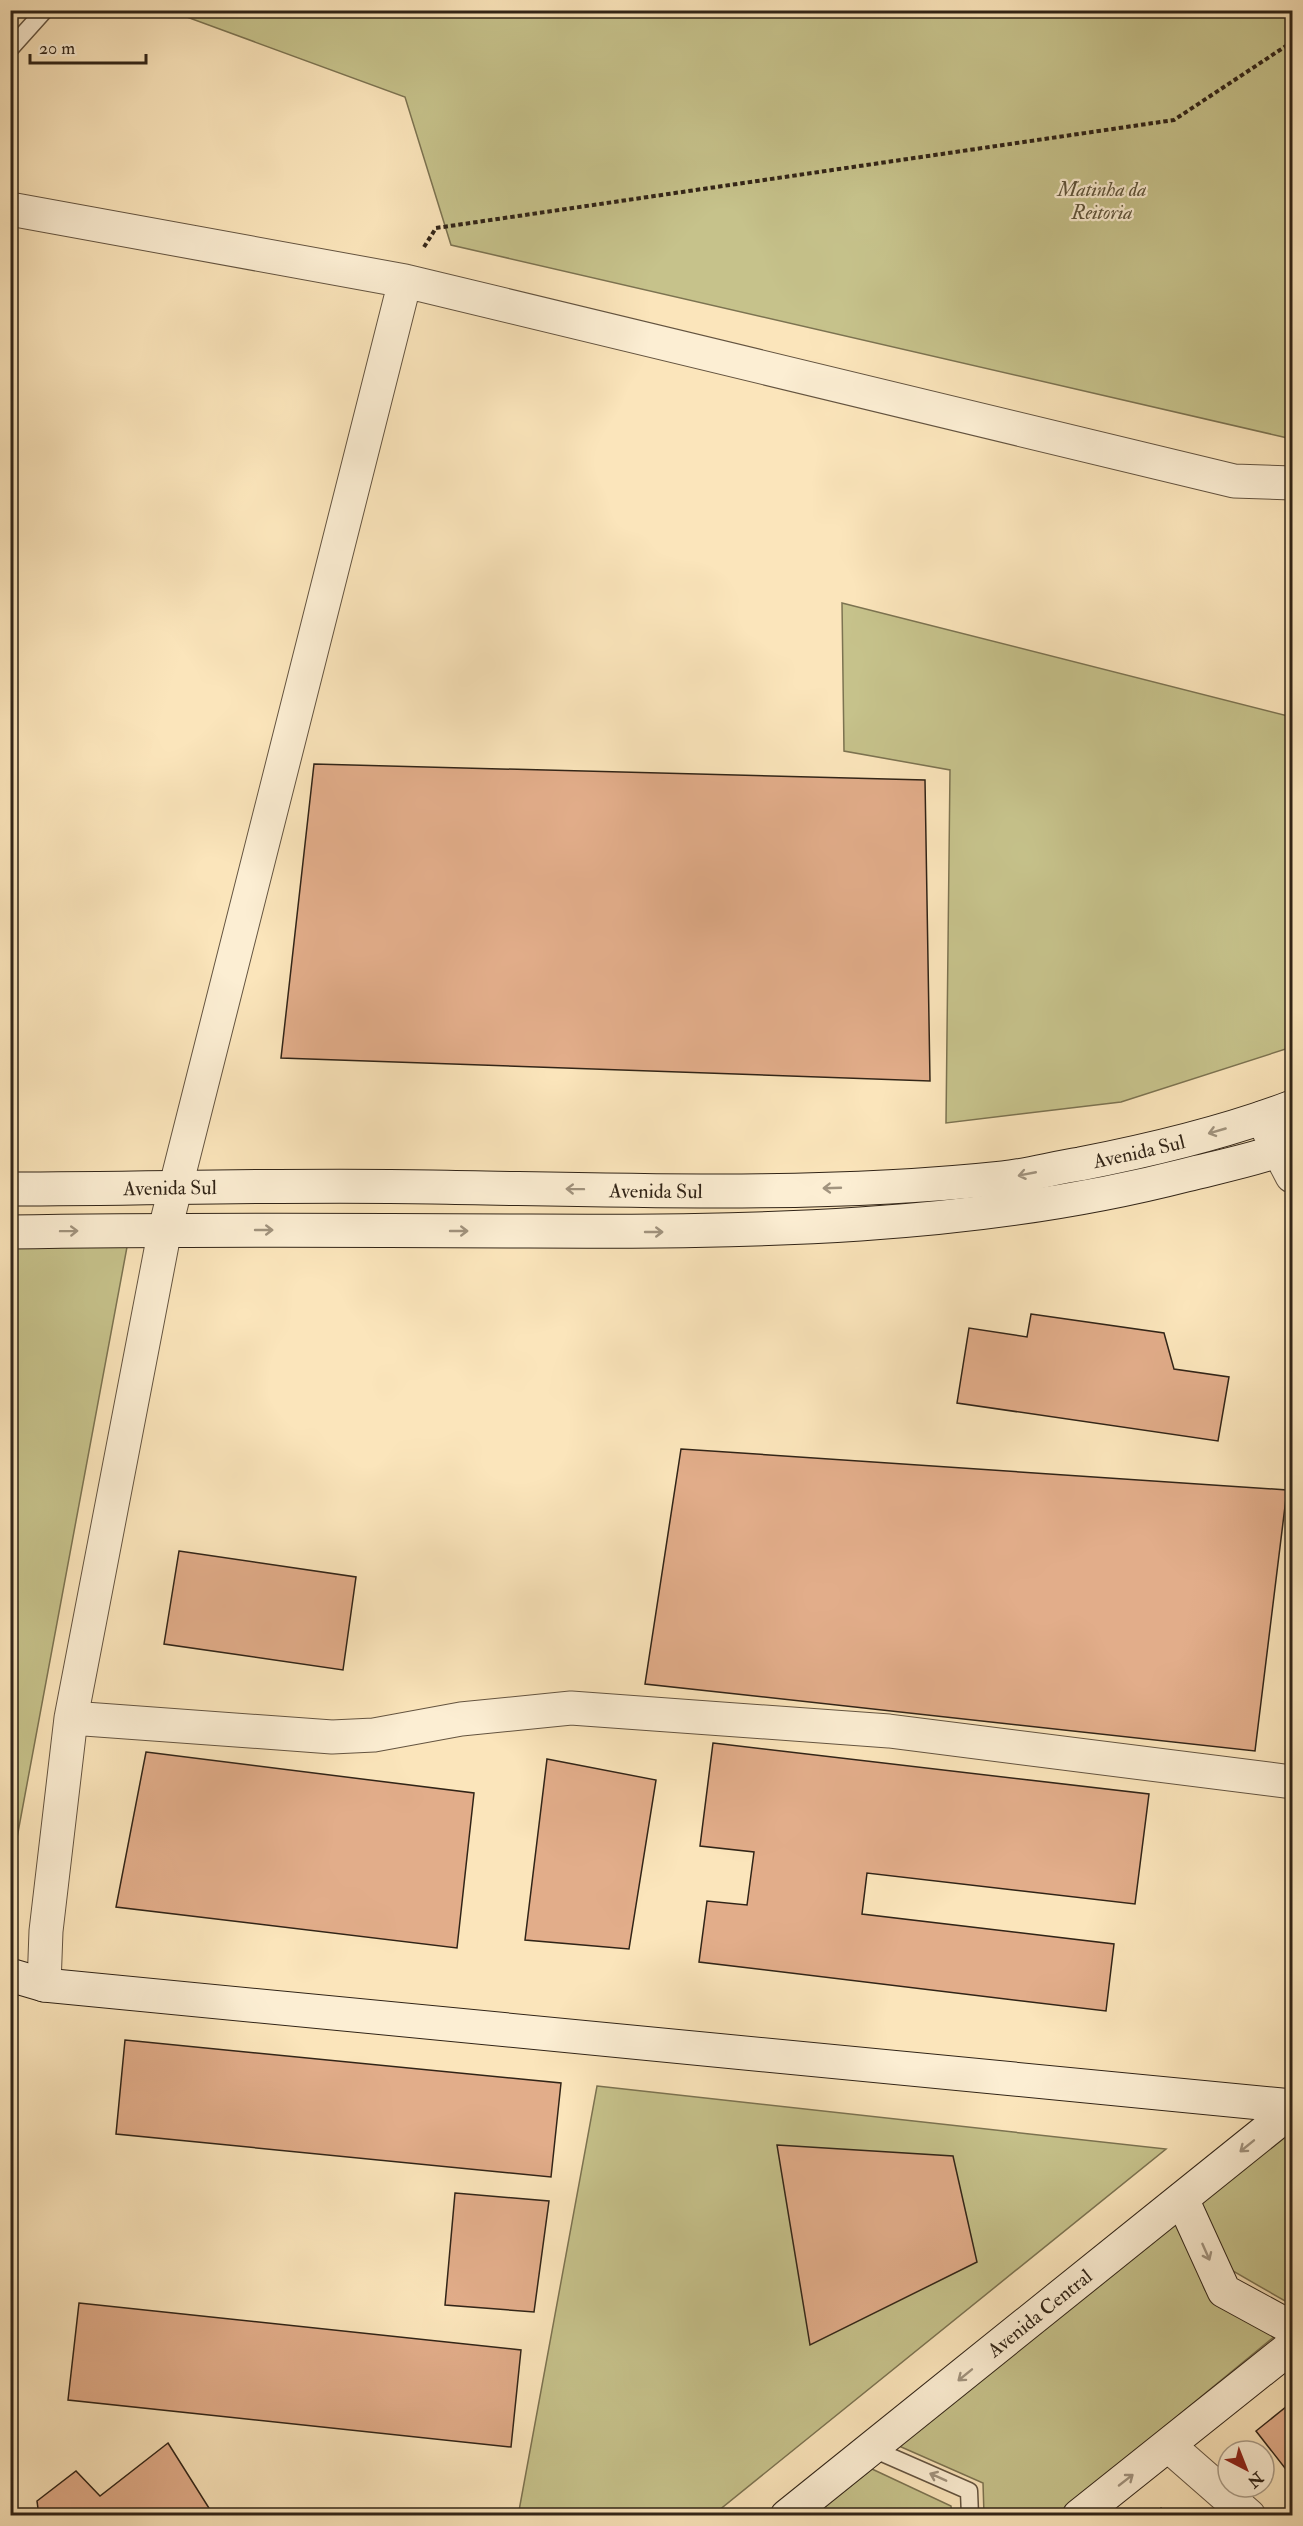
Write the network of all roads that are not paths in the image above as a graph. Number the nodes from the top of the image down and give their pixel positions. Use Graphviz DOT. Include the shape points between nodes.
graph roads {
  1 [pos="45,10"];
  2 [pos="10,50"];
  3 [pos="10,209"];
  4 [pos="405,281"];
  5 [pos="1293,483"];
  6 [pos="1293,1107"];
  7 [pos="1262,1119"];
  8 [pos="1288,1158"];
  9 [pos="10,1189"];
  10 [pos="174,1189"];
  11 [pos="165,1229"];
  12 [pos="10,1232"];
  13 [pos="71,1718"];
  14 [pos="1293,1782"];
  15 [pos="10,1975"];
  16 [pos="44,1985"];
  17 [pos="1293,2108"];
  18 [pos="1182,2199"];
  19 [pos="1293,2328"];
  20 [pos="1293,2346"];
  21 [pos="1169,2446"];
  22 [pos="873,2449"];
  23 [pos="787,2516"];
  24 [pos="970,2516"];
  25 [pos="1080,2516"];
  26 [pos="1248,2516"];
  1 -- 2 [label="lane"];
  3 -- 4 [label="street"];
  4 -- 5 [label="street" via="1234,481"];
  4 -- 10 [label="street"];
  6 -- 7 [label="street, Avenida Sul"];
  7 -- 8 [label="street"];
  7 -- 10 [label="street, Avenida Sul, one-way" via="1154,1149 1006,1178 890,1186 744,1191 306,1185"];
  11 -- 8 [label="street, Avenida Sul, one-way" via="687,1232 898,1222 1037,1207"];
  9 -- 10 [label="street, Avenida Sul"];
  10 -- 11 [label="street"];
  12 -- 11 [label="street, Avenida Sul, one-way"];
  11 -- 13 [label="street"];
  13 -- 14 [label="street" via="332,1737 571,1708 889,1731"];
  13 -- 16 [label="street" via="46,1931"];
  15 -- 16 [label="street"];
  16 -- 17 [label="street"];
  17 -- 18 [label="street, Avenida Central, one-way"];
  18 -- 19 [label="street, one-way" via="1224,2291"];
  18 -- 22 [label="street, Avenida Central, one-way"];
  20 -- 21 [label="street"];
  25 -- 21 [label="street, one-way"];
  21 -- 26 [label="street"];
  22 -- 23 [label="street, Avenida Central"];
  24 -- 22 [label="lane, one-way" via="969,2491"];
}
